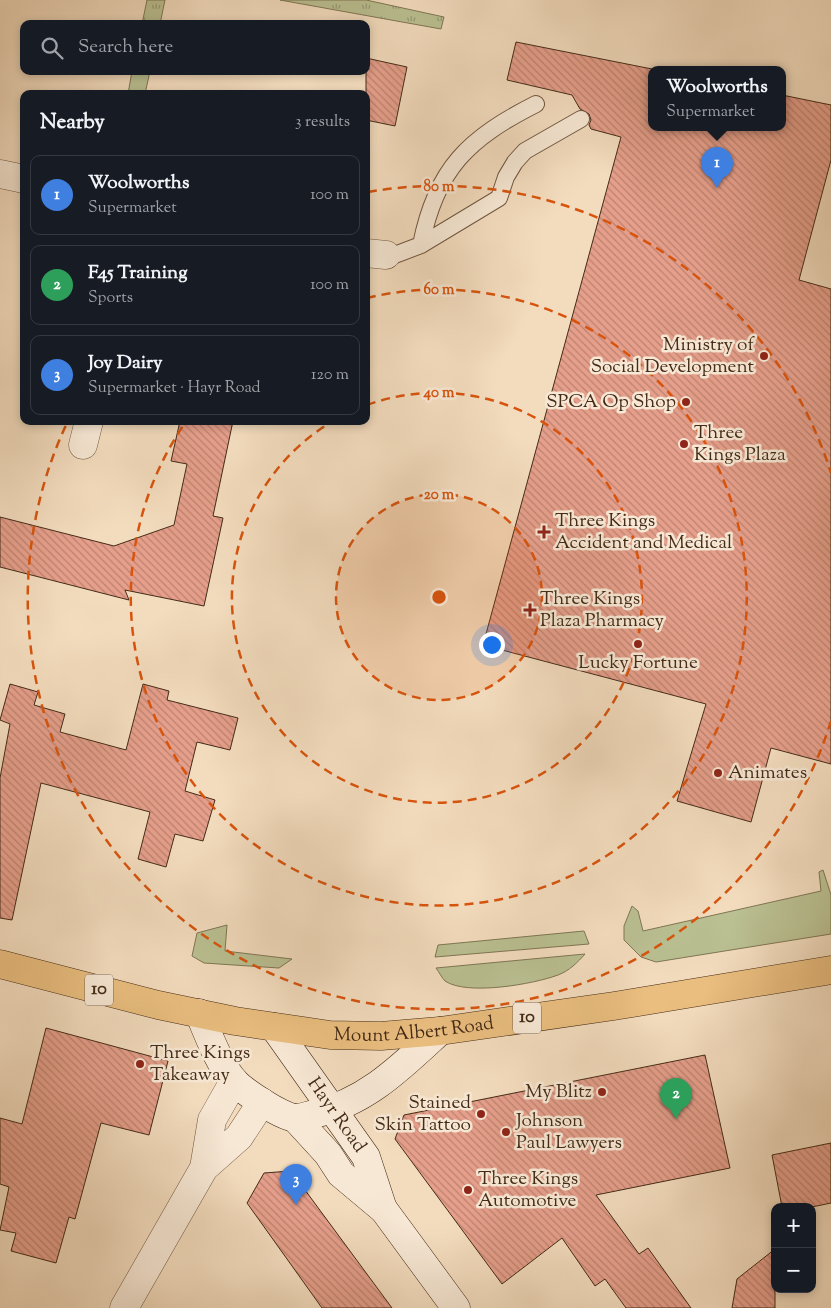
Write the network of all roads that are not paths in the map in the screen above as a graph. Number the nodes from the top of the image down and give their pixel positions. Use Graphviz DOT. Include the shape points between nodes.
graph roads {
  1 [pos="536,104"];
  2 [pos="581,118"];
  3 [pos="0,174"];
  4 [pos="20,178"];
  5 [pos="420,245"];
  6 [pos="376,254"];
  7 [pos="0,964"];
  8 [pos="831,970"];
  9 [pos="199,1013"];
  10 [pos="274,1028"];
  11 [pos="440,1031"];
  12 [pos="234,1082"];
  13 [pos="262,1102"];
  14 [pos="334,1109"];
  15 [pos="294,1118"];
  16 [pos="204,1168"];
  17 [pos="384,1210"];
  18 [pos="124,1308"];
  19 [pos="456,1308"];
  1 -- 5 [label="lane" via="487,132 464,150 435,195 426,216"];
  2 -- 5 [label="lane" via="525,151 506,177 499,198"];
  3 -- 4 [label="main road"];
  5 -- 6 [label="lane" via="392,256"];
  7 -- 9 [label="main road, Mount Albert Road / 10"];
  8 -- 11 [label="main road, Mount Albert Road / 10"];
  9 -- 10 [label="main road, Mount Albert Road / 10"];
  9 -- 12 [label="main road"];
  10 -- 11 [label="main road, Mount Albert Road / 10" via="353,1036"];
  10 -- 14 [label="main road, Hayr Road"];
  11 -- 14 [label="main road" via="390,1077 362,1096"];
  12 -- 13 [label="main road"];
  12 -- 16 [label="main road" via="212,1120"];
  13 -- 15 [label="main road"];
  13 -- 16 [label="main road" via="239,1137"];
  14 -- 15 [label="main road"];
  14 -- 17 [label="main road, Hayr Road" via="366,1157"];
  15 -- 17 [label="main road, Hayr Road" via="328,1154 341,1174"];
  16 -- 18 [label="main road"];
  17 -- 19 [label="main road, Hayr Road"];
}
